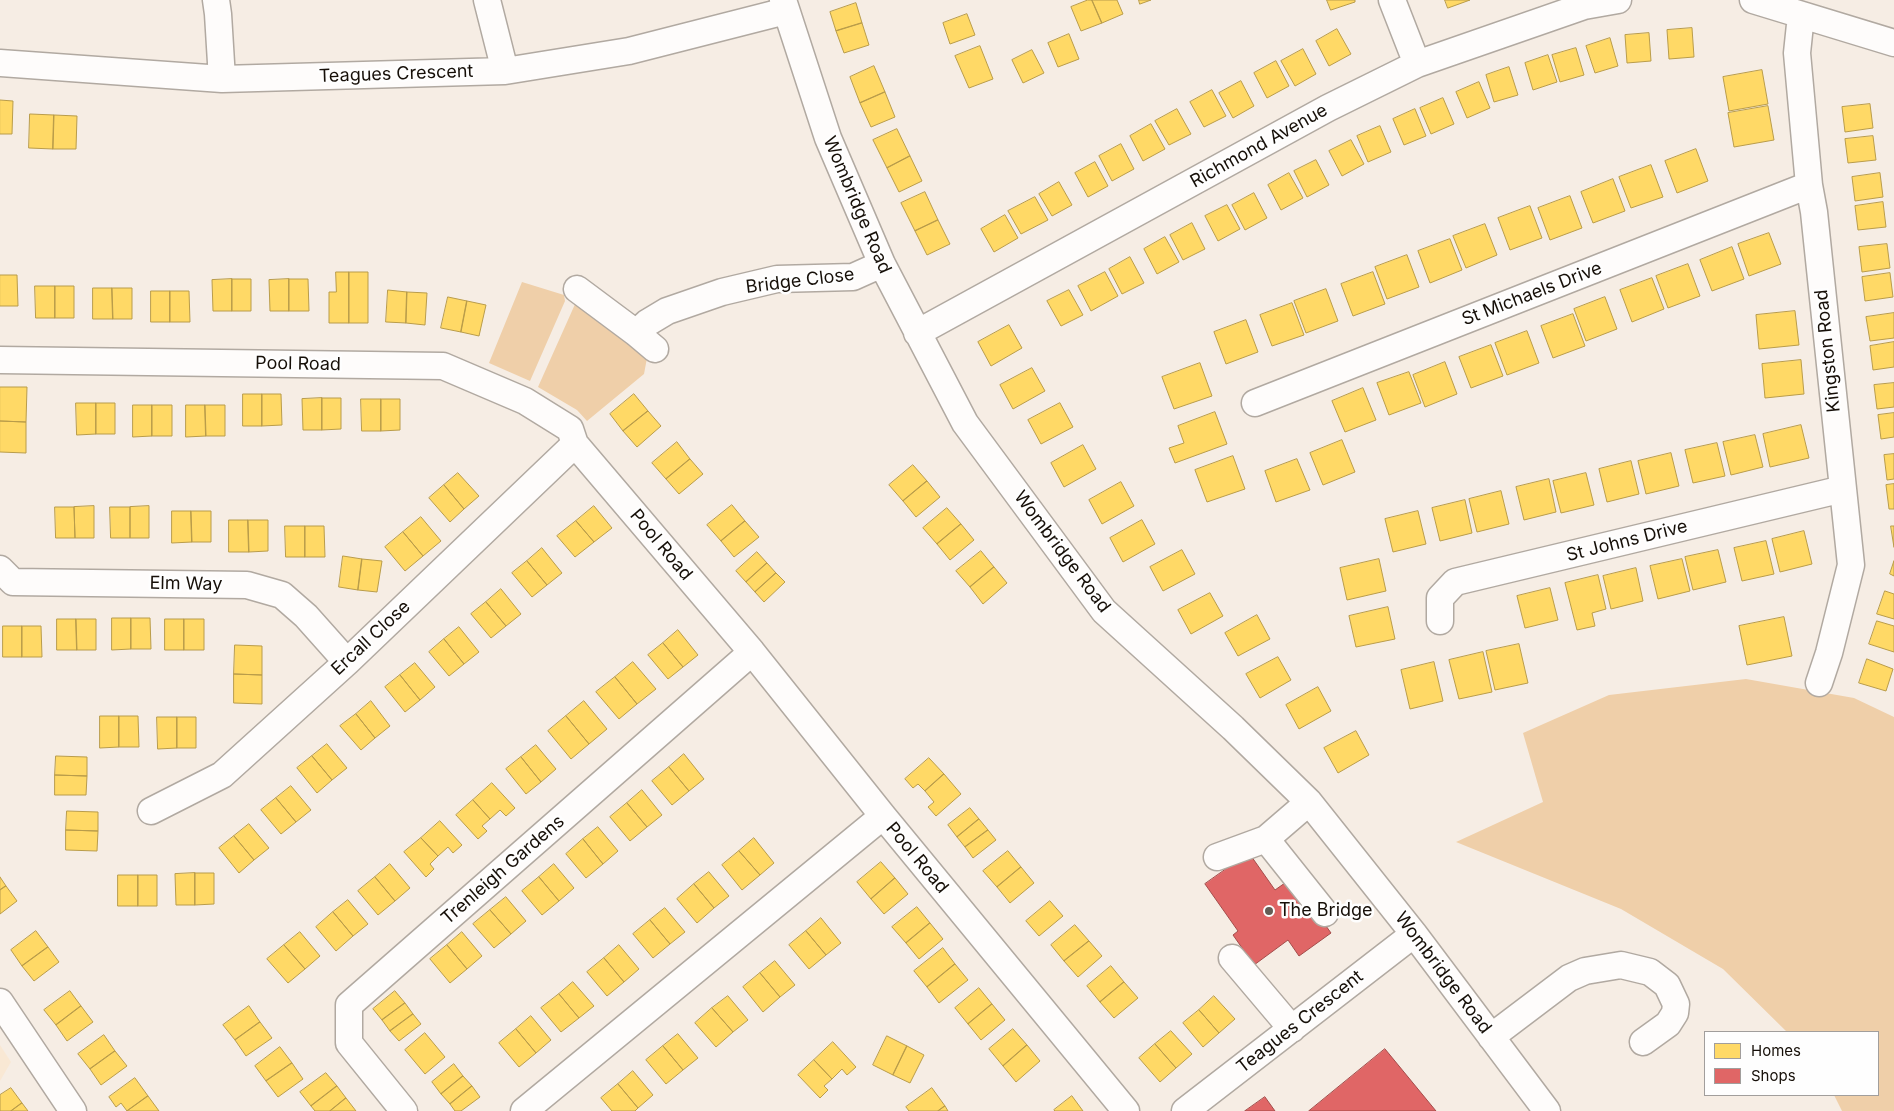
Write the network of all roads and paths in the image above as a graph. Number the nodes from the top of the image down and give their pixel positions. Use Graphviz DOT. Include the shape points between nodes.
graph roads {
  1 [pos="216,0"];
  2 [pos="487,0"];
  3 [pos="1392,0"];
  4 [pos="1618,0"];
  5 [pos="1752,0"];
  6 [pos="785,5"];
  7 [pos="1801,16"];
  8 [pos="1894,43"];
  9 [pos="0,63"];
  10 [pos="1417,64"];
  11 [pos="504,71"];
  12 [pos="222,78"];
  13 [pos="1809,185"];
  14 [pos="882,264"];
  15 [pos="577,289"];
  16 [pos="916,332"];
  17 [pos="0,360"];
  18 [pos="1255,403"];
  19 [pos="575,444"];
  20 [pos="1842,489"];
  21 [pos="0,570"];
  22 [pos="1440,621"];
  23 [pos="752,652"];
  24 [pos="347,662"];
  25 [pos="1819,683"];
  26 [pos="1309,802"];
  27 [pos="152,811"];
  28 [pos="882,816"];
  29 [pos="1266,839"];
  30 [pos="1218,857"];
  31 [pos="1325,913"];
  32 [pos="1414,934"];
  33 [pos="1232,958"];
  34 [pos="0,1002"];
  35 [pos="1292,1029"];
  36 [pos="1491,1037"];
  37 [pos="1643,1042"];
  38 [pos="74,1111"];
  39 [pos="404,1111"];
  40 [pos="524,1111"];
  41 [pos="1126,1111"];
  42 [pos="1185,1111"];
  43 [pos="1547,1111"];
  1 -- 12 [label="street"];
  2 -- 11 [label="street"];
  3 -- 10 [label="street"];
  4 -- 10 [label="street, Richmond Avenue" via="1584,6"];
  5 -- 7 [label="street"];
  6 -- 11 [label="street, Teagues Crescent" via="629,51"];
  6 -- 14 [label="street, Wombridge Road" via="828,138"];
  7 -- 8 [label="street"];
  7 -- 13 [label="street, Kingston Road" via="1797,52"];
  9 -- 12 [label="street, Teagues Crescent"];
  10 -- 16 [label="street, Richmond Avenue" via="1328,108"];
  11 -- 12 [label="street, Teagues Crescent"];
  13 -- 18 [label="street, St Michaels Drive"];
  13 -- 20 [label="street, Kingston Road"];
  14 -- 15 [label="street, Bridge Close" via="853,277 777,279 722,292 667,310 647,323 645,341"];
  14 -- 16 [label="street, Wombridge Road"];
  16 -- 26 [label="street, Wombridge Road" via="965,423 1104,611 1234,728"];
  17 -- 19 [label="street, Pool Road" via="443,366 525,401 570,430"];
  19 -- 23 [label="street, Pool Road"];
  19 -- 24 [label="street, Ercall Close"];
  20 -- 22 [label="street, St Johns Drive" via="1456,582 1440,598"];
  20 -- 25 [label="street, Kingston Road" via="1851,564"];
  21 -- 24 [label="street, Elm Way" via="13,582 247,585 282,595 306,616"];
  23 -- 28 [label="street, Pool Road"];
  23 -- 39 [label="street, Trenleigh Gardens" via="349,1005 349,1043"];
  24 -- 27 [label="street, Ercall Close" via="222,775"];
  26 -- 29 [label="street"];
  26 -- 32 [label="street, Wombridge Road"];
  28 -- 40 [label="street"];
  28 -- 41 [label="street, Pool Road"];
  29 -- 30 [label="street"];
  29 -- 31 [label="street"];
  32 -- 35 [label="street, Teagues Crescent"];
  32 -- 36 [label="street, Wombridge Road"];
  33 -- 35 [label="street"];
  34 -- 38 [label="street"];
  35 -- 42 [label="street, Teagues Crescent"];
  36 -- 37 [label="street" via="1569,978 1585,971 1622,965 1650,972 1667,985 1676,1004 1668,1024"];
  36 -- 43 [label="street, Wombridge Road"];
}
